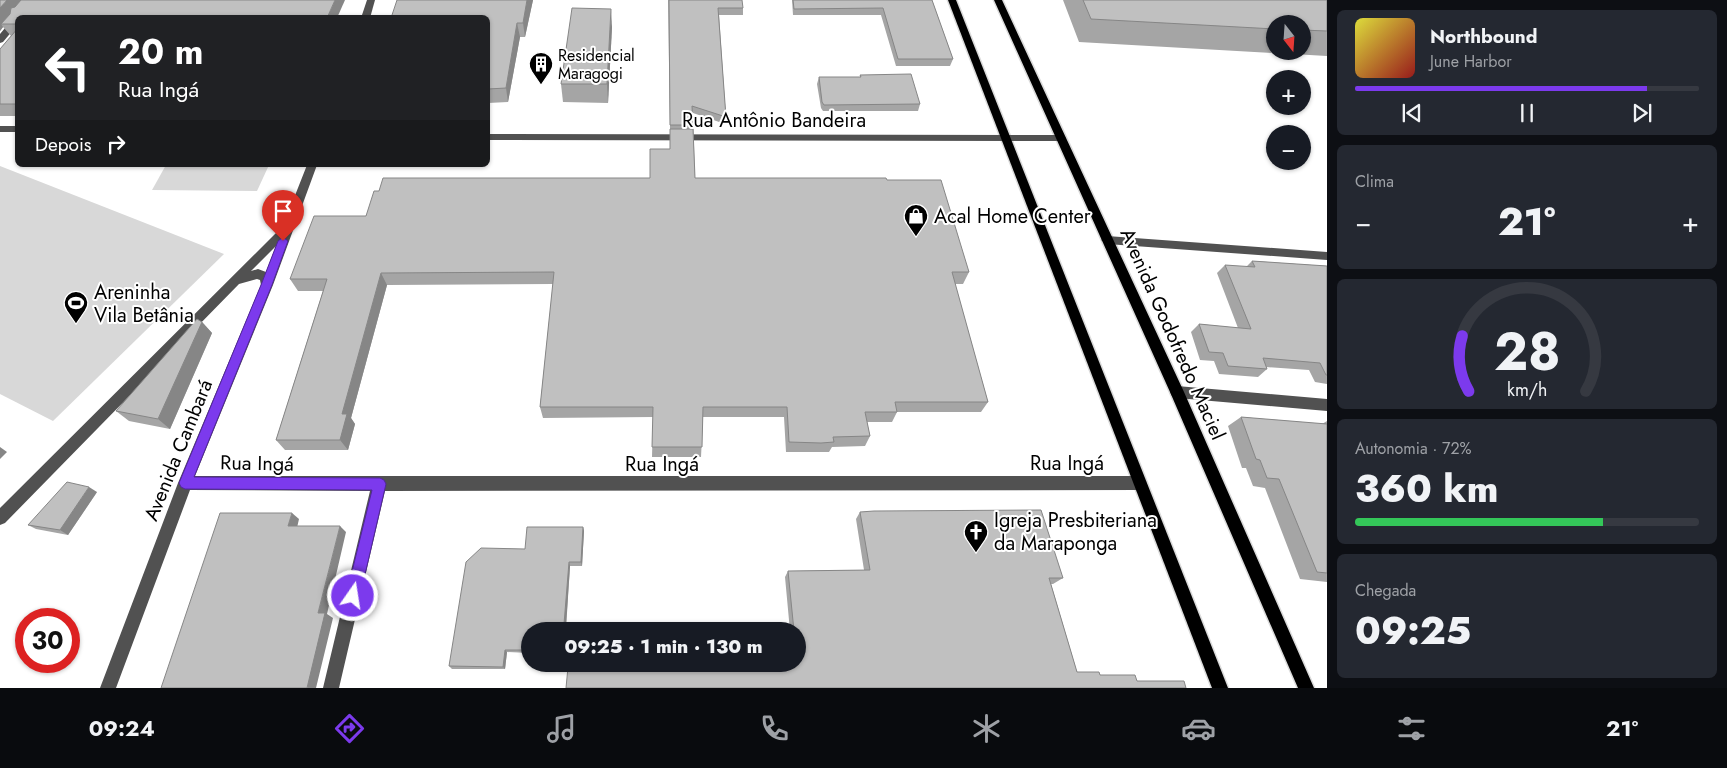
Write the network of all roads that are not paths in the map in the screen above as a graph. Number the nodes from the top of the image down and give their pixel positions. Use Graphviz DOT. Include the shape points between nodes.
graph roads {
  1 [pos="371,0"];
  2 [pos="952,0"];
  3 [pos="998,0"];
  4 [pos="366,15"];
  5 [pos="15,22"];
  6 [pos="0,40"];
  7 [pos="0,129"];
  8 [pos="15,129"];
  9 [pos="490,137"];
  10 [pos="1006,138"];
  11 [pos="1061,138"];
  12 [pos="311,167"];
  13 [pos="288,226"];
  14 [pos="1107,240"];
  15 [pos="1327,256"];
  16 [pos="235,281"];
  17 [pos="267,285"];
  18 [pos="1177,392"];
  19 [pos="1327,405"];
  20 [pos="185,483"];
  21 [pos="1139,483"];
  22 [pos="380,484"];
  23 [pos="0,518"];
  24 [pos="108,688"];
  25 [pos="331,688"];
  26 [pos="1220,688"];
  27 [pos="1306,688"];
  1 -- 4 [label="street"];
  2 -- 10 [label="main road"];
  3 -- 11 [label="main road, Avenida Godofredo Maciel"];
  5 -- 6 [label="street"];
  7 -- 8 [label="street"];
  9 -- 10 [label="street, Rua Antônio Bandeira"];
  10 -- 11 [label="street, Rua Antônio Bandeira"];
  10 -- 21 [label="main road"];
  11 -- 14 [label="main road, Avenida Godofredo Maciel"];
  12 -- 13 [label="street, Avenida Cambará"];
  13 -- 16 [label="street"];
  13 -- 17 [label="street, Avenida Cambará"];
  14 -- 15 [label="street"];
  14 -- 18 [label="main road, Avenida Godofredo Maciel"];
  16 -- 17 [label="street" via="258,274 265,277"];
  16 -- 23 [label="street"];
  17 -- 20 [label="street, Avenida Cambará"];
  18 -- 19 [label="street"];
  18 -- 27 [label="main road, Avenida Godofredo Maciel"];
  20 -- 22 [label="street, Rua Ingá"];
  20 -- 24 [label="street, Avenida Cambará"];
  21 -- 22 [label="street, Rua Ingá"];
  21 -- 26 [label="main road"];
  22 -- 25 [label="street"];
}
